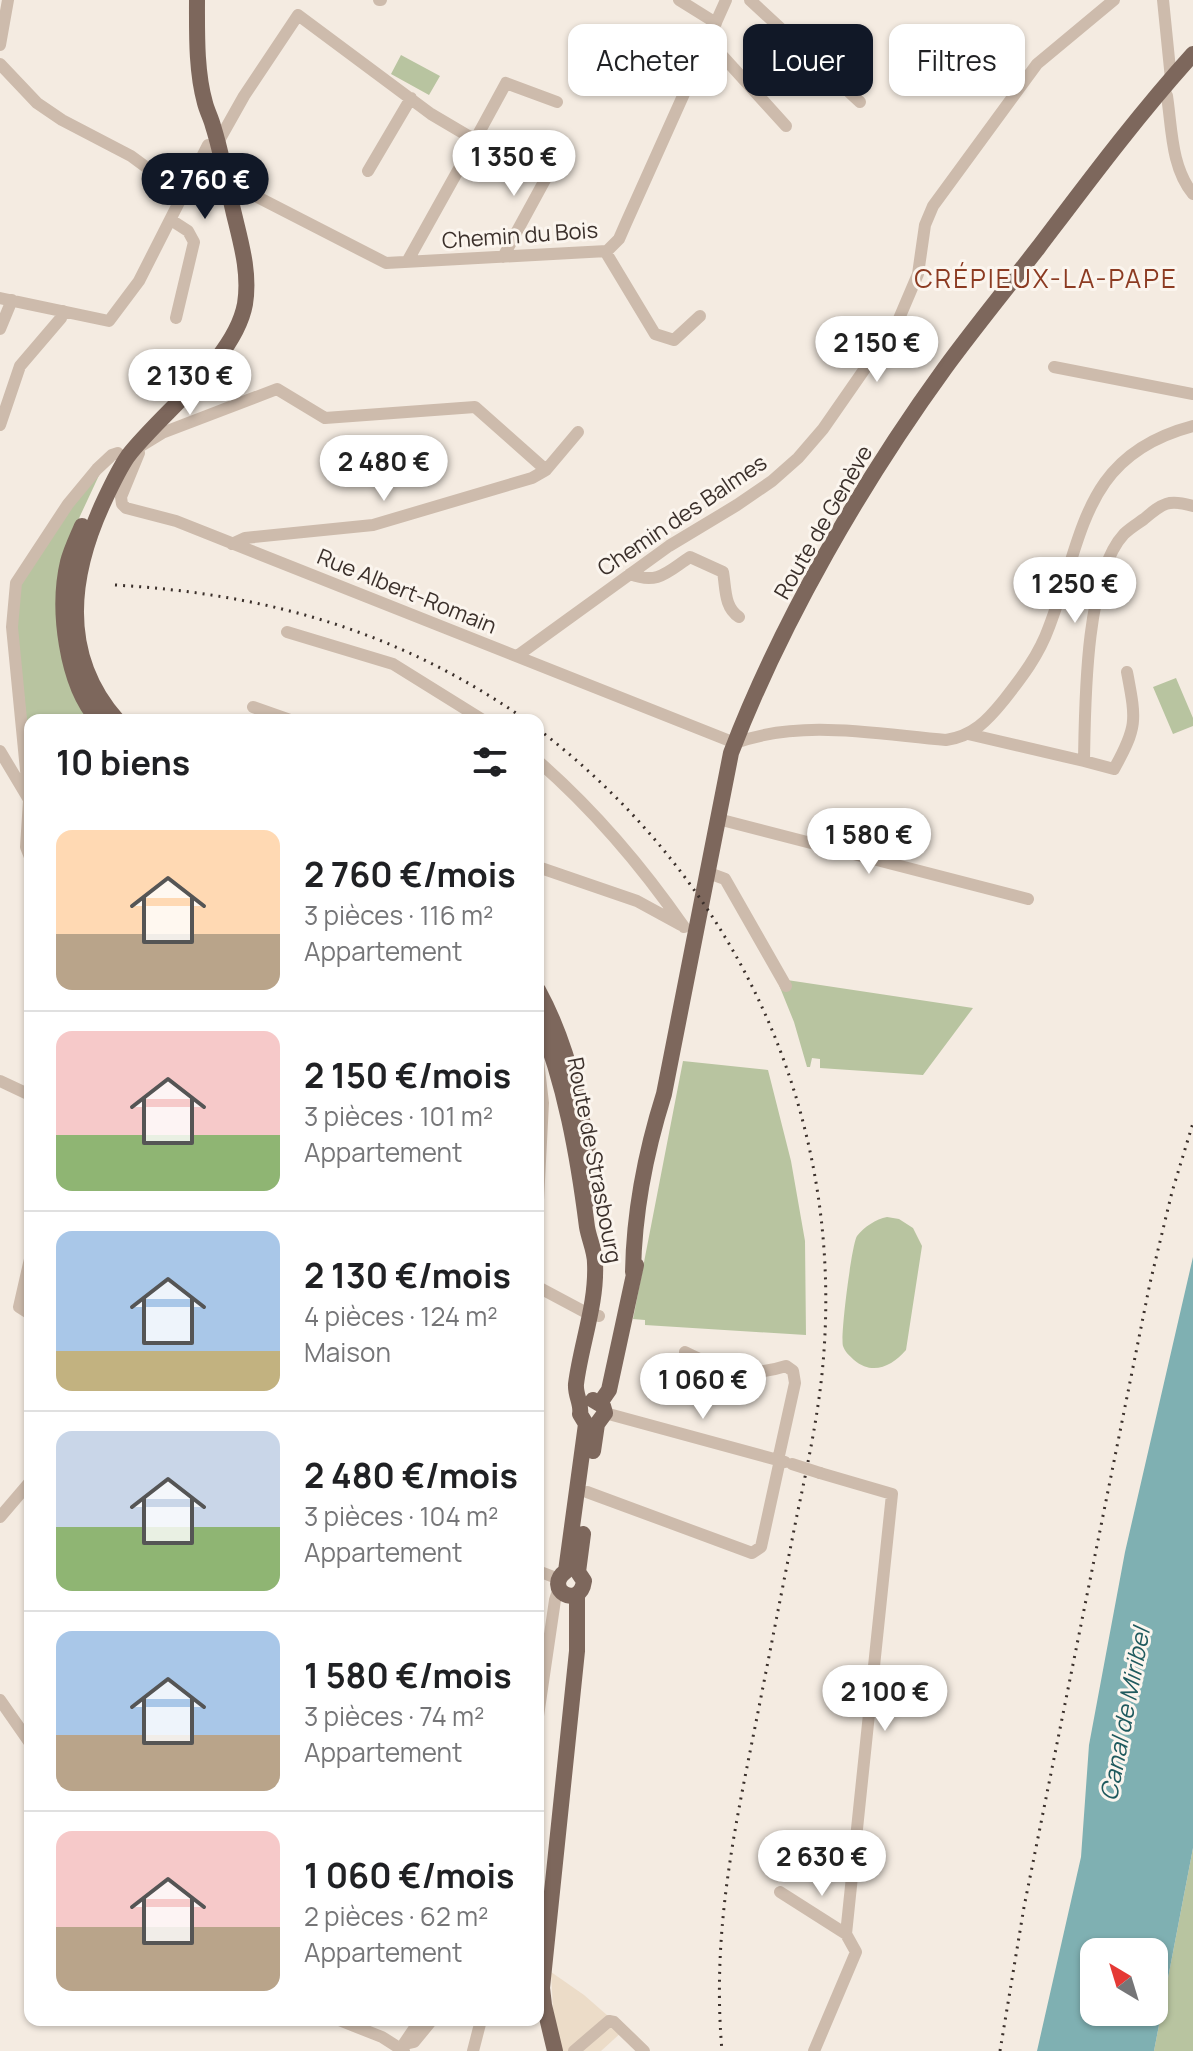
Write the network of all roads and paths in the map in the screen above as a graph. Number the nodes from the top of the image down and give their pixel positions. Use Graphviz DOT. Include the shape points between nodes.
graph roads {
  1 [pos="8,0"];
  2 [pos="194,0"];
  3 [pos="679,0"];
  4 [pos="726,0"];
  5 [pos="750,0"];
  6 [pos="1114,0"];
  7 [pos="1163,0"];
  8 [pos="716,23"];
  9 [pos="0,45"];
  10 [pos="1193,54"];
  11 [pos="727,61"];
  12 [pos="0,64"];
  13 [pos="1167,84"];
  14 [pos="683,96"];
  15 [pos="411,98"];
  16 [pos="557,102"];
  17 [pos="860,102"];
  18 [pos="786,126"];
  19 [pos="475,140"];
  20 [pos="214,153"];
  21 [pos="558,156"];
  22 [pos="368,171"];
  23 [pos="226,181"];
  24 [pos="1193,194"];
  25 [pos="184,195"];
  26 [pos="171,220"];
  27 [pos="605,251"];
  28 [pos="503,257"];
  29 [pos="407,262"];
  30 [pos="6,299"];
  31 [pos="63,311"];
  32 [pos="700,316"];
  33 [pos="176,318"];
  34 [pos="0,329"];
  35 [pos="1054,367"];
  36 [pos="1193,394"];
  37 [pos="0,425"];
  38 [pos="1193,426"];
  39 [pos="578,432"];
  40 [pos="135,443"];
  41 [pos="118,453"];
  42 [pos="546,470"];
  43 [pos="1193,506"];
  44 [pos="232,544"];
  45 [pos="630,574"];
  46 [pos="739,617"];
  47 [pos="287,632"];
  48 [pos="517,656"];
  49 [pos="1127,672"];
  50 [pos="253,707"];
  51 [pos="94,714"];
  52 [pos="112,714"];
  53 [pos="273,714"];
  54 [pos="473,714"];
  55 [pos="968,734"];
  56 [pos="735,743"];
  57 [pos="24,750"];
  58 [pos="0,751"];
  59 [pos="1084,761"];
  60 [pos="544,766"];
  61 [pos="24,792"];
  62 [pos="718,819"];
  63 [pos="544,869"];
  64 [pos="706,872"];
  65 [pos="1028,899"];
  66 [pos="690,928"];
  67 [pos="786,986"];
  68 [pos="544,1004"];
  69 [pos="544,1032"];
  70 [pos="0,1081"];
  71 [pos="24,1092"];
  72 [pos="24,1285"];
  73 [pos="544,1290"];
  74 [pos="24,1310"];
  75 [pos="595,1315"];
  76 [pos="685,1352"];
  77 [pos="593,1412"];
  78 [pos="783,1461"];
  79 [pos="24,1489"];
  80 [pos="587,1492"];
  81 [pos="0,1517"];
  82 [pos="544,1573"];
  83 [pos="568,1583"];
  84 [pos="544,1675"];
  85 [pos="0,1700"];
  86 [pos="24,1734"];
  87 [pos="780,1892"];
  88 [pos="846,1934"];
  89 [pos="544,1947"];
  90 [pos="544,2005"];
  91 [pos="354,2026"];
  92 [pos="415,2026"];
  93 [pos="427,2026"];
  94 [pos="479,2026"];
  95 [pos="402,2049"];
  96 [pos="473,2051"];
  97 [pos="555,2051"];
  98 [pos="574,2051"];
  99 [pos="644,2051"];
  100 [pos="814,2051"];
  1 -- 9 [label="street"];
  2 -- 20 [label="main road" via="197,82"];
  3 -- 8 [label="street"];
  4 -- 8 [label="street, Chemin du Bois"];
  5 -- 17 [label="street"];
  6 -- 45 [label="street, Chemin des Balmes" via="1037,64 933,206 909,300 823,429 772,481"];
  7 -- 13 [label="street"];
  10 -- 13 [label="main road, Route de Genève"];
  11 -- 18 [label="street"];
  12 -- 25 [label="street" via="37,103 131,156"];
  13 -- 24 [label="street" via="1176,161"];
  13 -- 56 [label="main road, Route de Genève" via="945,368 899,435 805,594"];
  14 -- 27 [label="street, Chemin du Bois" via="623,231"];
  15 -- 19 [label="street"];
  15 -- 20 [label="street" via="298,15 244,96"];
  15 -- 22 [label="street"];
  16 -- 19 [label="street" via="506,83"];
  19 -- 29 [label="street"];
  20 -- 23 [label="main road"];
  20 -- 25 [label="street"];
  20 -- 40 [label="main road" via="235,260 233,308 215,346"];
  21 -- 28 [label="street"];
  23 -- 29 [label="street, Chemin du Bois" via="386,263"];
  23 -- 40 [label="main road" via="247,272 243,314 219,356"];
  25 -- 26 [label="street"];
  26 -- 31 [label="street" via="139,281 109,321"];
  26 -- 33 [label="street" via="194,242"];
  27 -- 28 [label="street, Chemin du Bois"];
  27 -- 32 [label="street" via="655,334 674,340"];
  28 -- 29 [label="street, Chemin du Bois"];
  30 -- 31 [label="street"];
  30 -- 34 [label="street"];
  31 -- 37 [label="street" via="20,366"];
  35 -- 36 [label="street"];
  38 -- 55 [label="street" via="1139,447 1099,488 1036,657 992,715"];
  39 -- 42 [label="street"];
  40 -- 41 [label="main road"];
  40 -- 42 [label="street" via="277,389 325,418 475,407"];
  40 -- 44 [label="street, Rue Albert-Romain" via="139,453 122,504"];
  40 -- 52 [label="main road" via="87,541 75,602 84,662"];
  41 -- 51 [label="main road" via="68,562 63,603 75,674"];
  41 -- 57 [label="street" via="68,504 16,583 12,627"];
  42 -- 44 [label="street" via="373,525 245,538"];
  43 -- 59 [label="street" via="1176,501 1154,510 1123,535 1105,571 1090,650"];
  44 -- 48 [label="street, Rue Albert-Romain"];
  45 -- 46 [label="street" via="655,579 690,557 723,572 730,612"];
  45 -- 48 [label="street, Chemin des Balmes"];
  47 -- 54 [label="street" via="393,664"];
  48 -- 56 [label="street, Rue Albert-Romain"];
  49 -- 59 [label="street" via="1135,718 1131,739 1114,769"];
  50 -- 53 [label="street"];
  55 -- 56 [label="street" via="946,740 803,729"];
  55 -- 59 [label="street"];
  56 -- 62 [label="main road, Route de Genève"];
  58 -- 61 [label="street"];
  60 -- 66 [label="street" via="618,839"];
  62 -- 64 [label="main road, Route de Genève"];
  62 -- 65 [label="street"];
  63 -- 66 [label="street" via="637,901"];
  64 -- 66 [label="main road, Route de Genève"];
  64 -- 67 [label="street" via="725,879"];
  66 -- 77 [label="main road, Route de Genève" via="642,1246 609,1390"];
  68 -- 75 [label="main road, Route de Strasbourg" via="570,1076 592,1174 600,1246"];
  69 -- 75 [label="main road, Route de Strasbourg" via="567,1112 596,1259"];
  70 -- 71 [label="street"];
  72 -- 74 [label="street" via="19,1307"];
  73 -- 75 [label="street"];
  75 -- 77 [label="main road, Route de Strasbourg" via="583,1381"];
  76 -- 78 [label="street" via="721,1370 786,1366 793,1371"];
  77 -- 78 [label="street"];
  77 -- 80 [label="main road, Route de Genève"];
  77 -- 83 [label="main road, Route de Genève"];
  78 -- 80 [label="street" via="761,1547 752,1553"];
  78 -- 88 [label="street, bridge" via="892,1494"];
  79 -- 81 [label="street"];
  80 -- 83 [label="main road, Route de Genève"];
  82 -- 83 [label="street"];
  83 -- 84 [label="street" via="555,1611"];
  83 -- 89 [label="main road" via="577,1651"];
  85 -- 86 [label="street"];
  87 -- 88 [label="street"];
  88 -- 100 [label="street" via="856,1952"];
  90 -- 97 [label="main road"];
  91 -- 95 [label="street"];
  92 -- 95 [label="street"];
  93 -- 95 [label="street"];
  94 -- 96 [label="street"];
  98 -- 99 [label="street" via="609,2021"];
}
